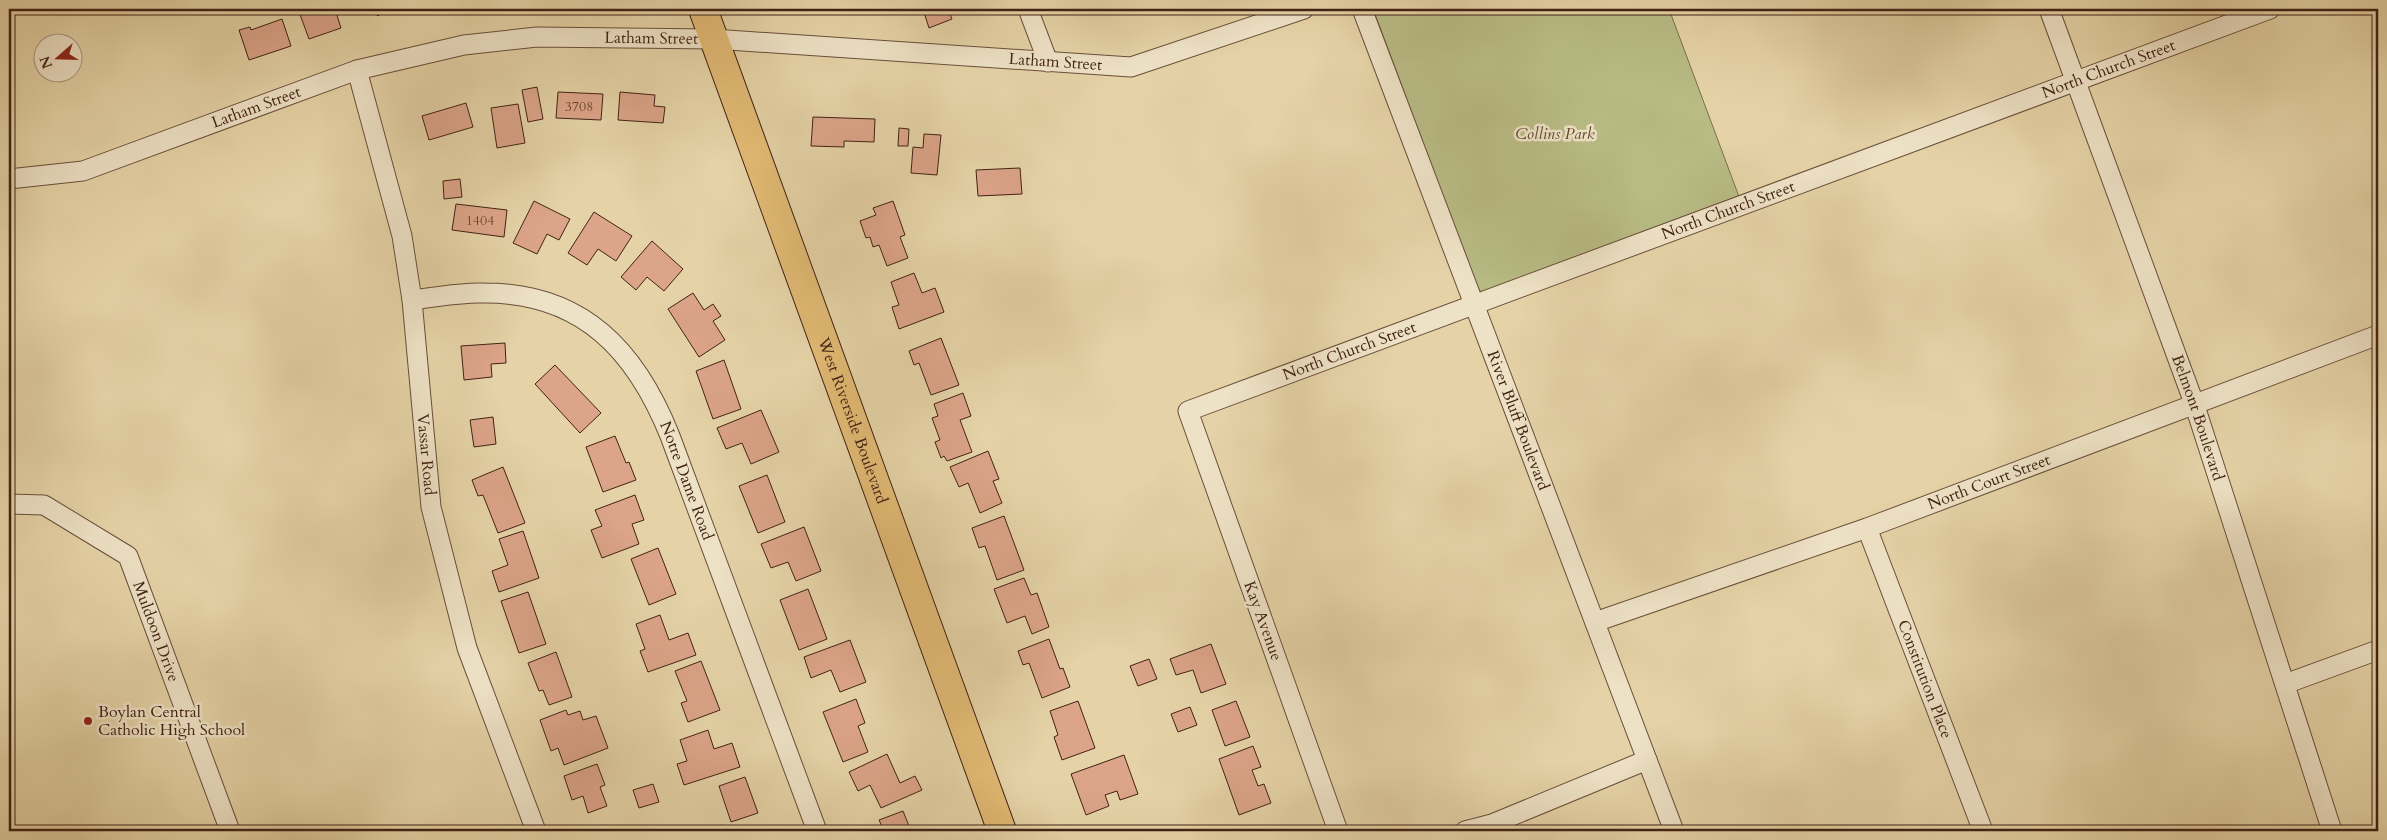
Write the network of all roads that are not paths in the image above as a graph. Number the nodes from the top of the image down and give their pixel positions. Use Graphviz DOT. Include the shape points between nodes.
graph roads {
  1 [pos="703,9"];
  2 [pos="1028,9"];
  3 [pos="1304,9"];
  4 [pos="1362,9"];
  5 [pos="2049,9"];
  6 [pos="2270,9"];
  7 [pos="713,39"];
  8 [pos="1048,62"];
  9 [pos="357,70"];
  10 [pos="2075,83"];
  11 [pos="9,179"];
  12 [pos="412,300"];
  13 [pos="1474,304"];
  14 [pos="2378,335"];
  15 [pos="2194,404"];
  16 [pos="1188,411"];
  17 [pos="9,504"];
  18 [pos="1867,528"];
  19 [pos="1595,622"];
  20 [pos="2378,650"];
  21 [pos="2284,684"];
  22 [pos="1647,760"];
  23 [pos="230,831"];
  24 [pos="536,831"];
  25 [pos="817,831"];
  26 [pos="1002,831"];
  27 [pos="1338,831"];
  28 [pos="1465,831"];
  29 [pos="1674,831"];
  30 [pos="1983,831"];
  31 [pos="2332,831"];
  1 -- 7 [label="main road, West Riverside Boulevard"];
  2 -- 8 [label="street"];
  3 -- 8 [label="street, Latham Street" via="1131,67"];
  4 -- 13 [label="street, River Bluff Boulevard"];
  5 -- 10 [label="street, Belmont Boulevard"];
  6 -- 10 [label="street, North Church Street"];
  7 -- 8 [label="street, Latham Street"];
  7 -- 9 [label="street, Latham Street" via="537,37 464,45"];
  7 -- 26 [label="main road, West Riverside Boulevard"];
  9 -- 11 [label="street, Latham Street" via="83,171"];
  9 -- 12 [label="street, Vassar Road" via="399,227"];
  10 -- 13 [label="street, North Church Street"];
  10 -- 15 [label="street, Belmont Boulevard"];
  12 -- 24 [label="street, Vassar Road" via="431,507 467,648"];
  12 -- 25 [label="street, Notre Dame Road" via="484,292 523,296 556,306 586,321 616,345 639,372 659,407"];
  13 -- 16 [label="street, North Church Street"];
  13 -- 19 [label="street, River Bluff Boulevard"];
  14 -- 15 [label="street, North Court Street"];
  15 -- 18 [label="street, North Court Street"];
  15 -- 21 [label="street, Belmont Boulevard"];
  16 -- 27 [label="street, Kay Avenue"];
  17 -- 23 [label="street, Muldoon Drive" via="44,505 128,556"];
  18 -- 19 [label="street, North Court Street"];
  18 -- 30 [label="street, Constitution Place"];
  19 -- 22 [label="street, River Bluff Boulevard"];
  20 -- 21 [label="street"];
  21 -- 31 [label="street, Belmont Boulevard"];
  22 -- 28 [label="street" via="1492,824"];
  22 -- 29 [label="street, River Bluff Boulevard"];
}
